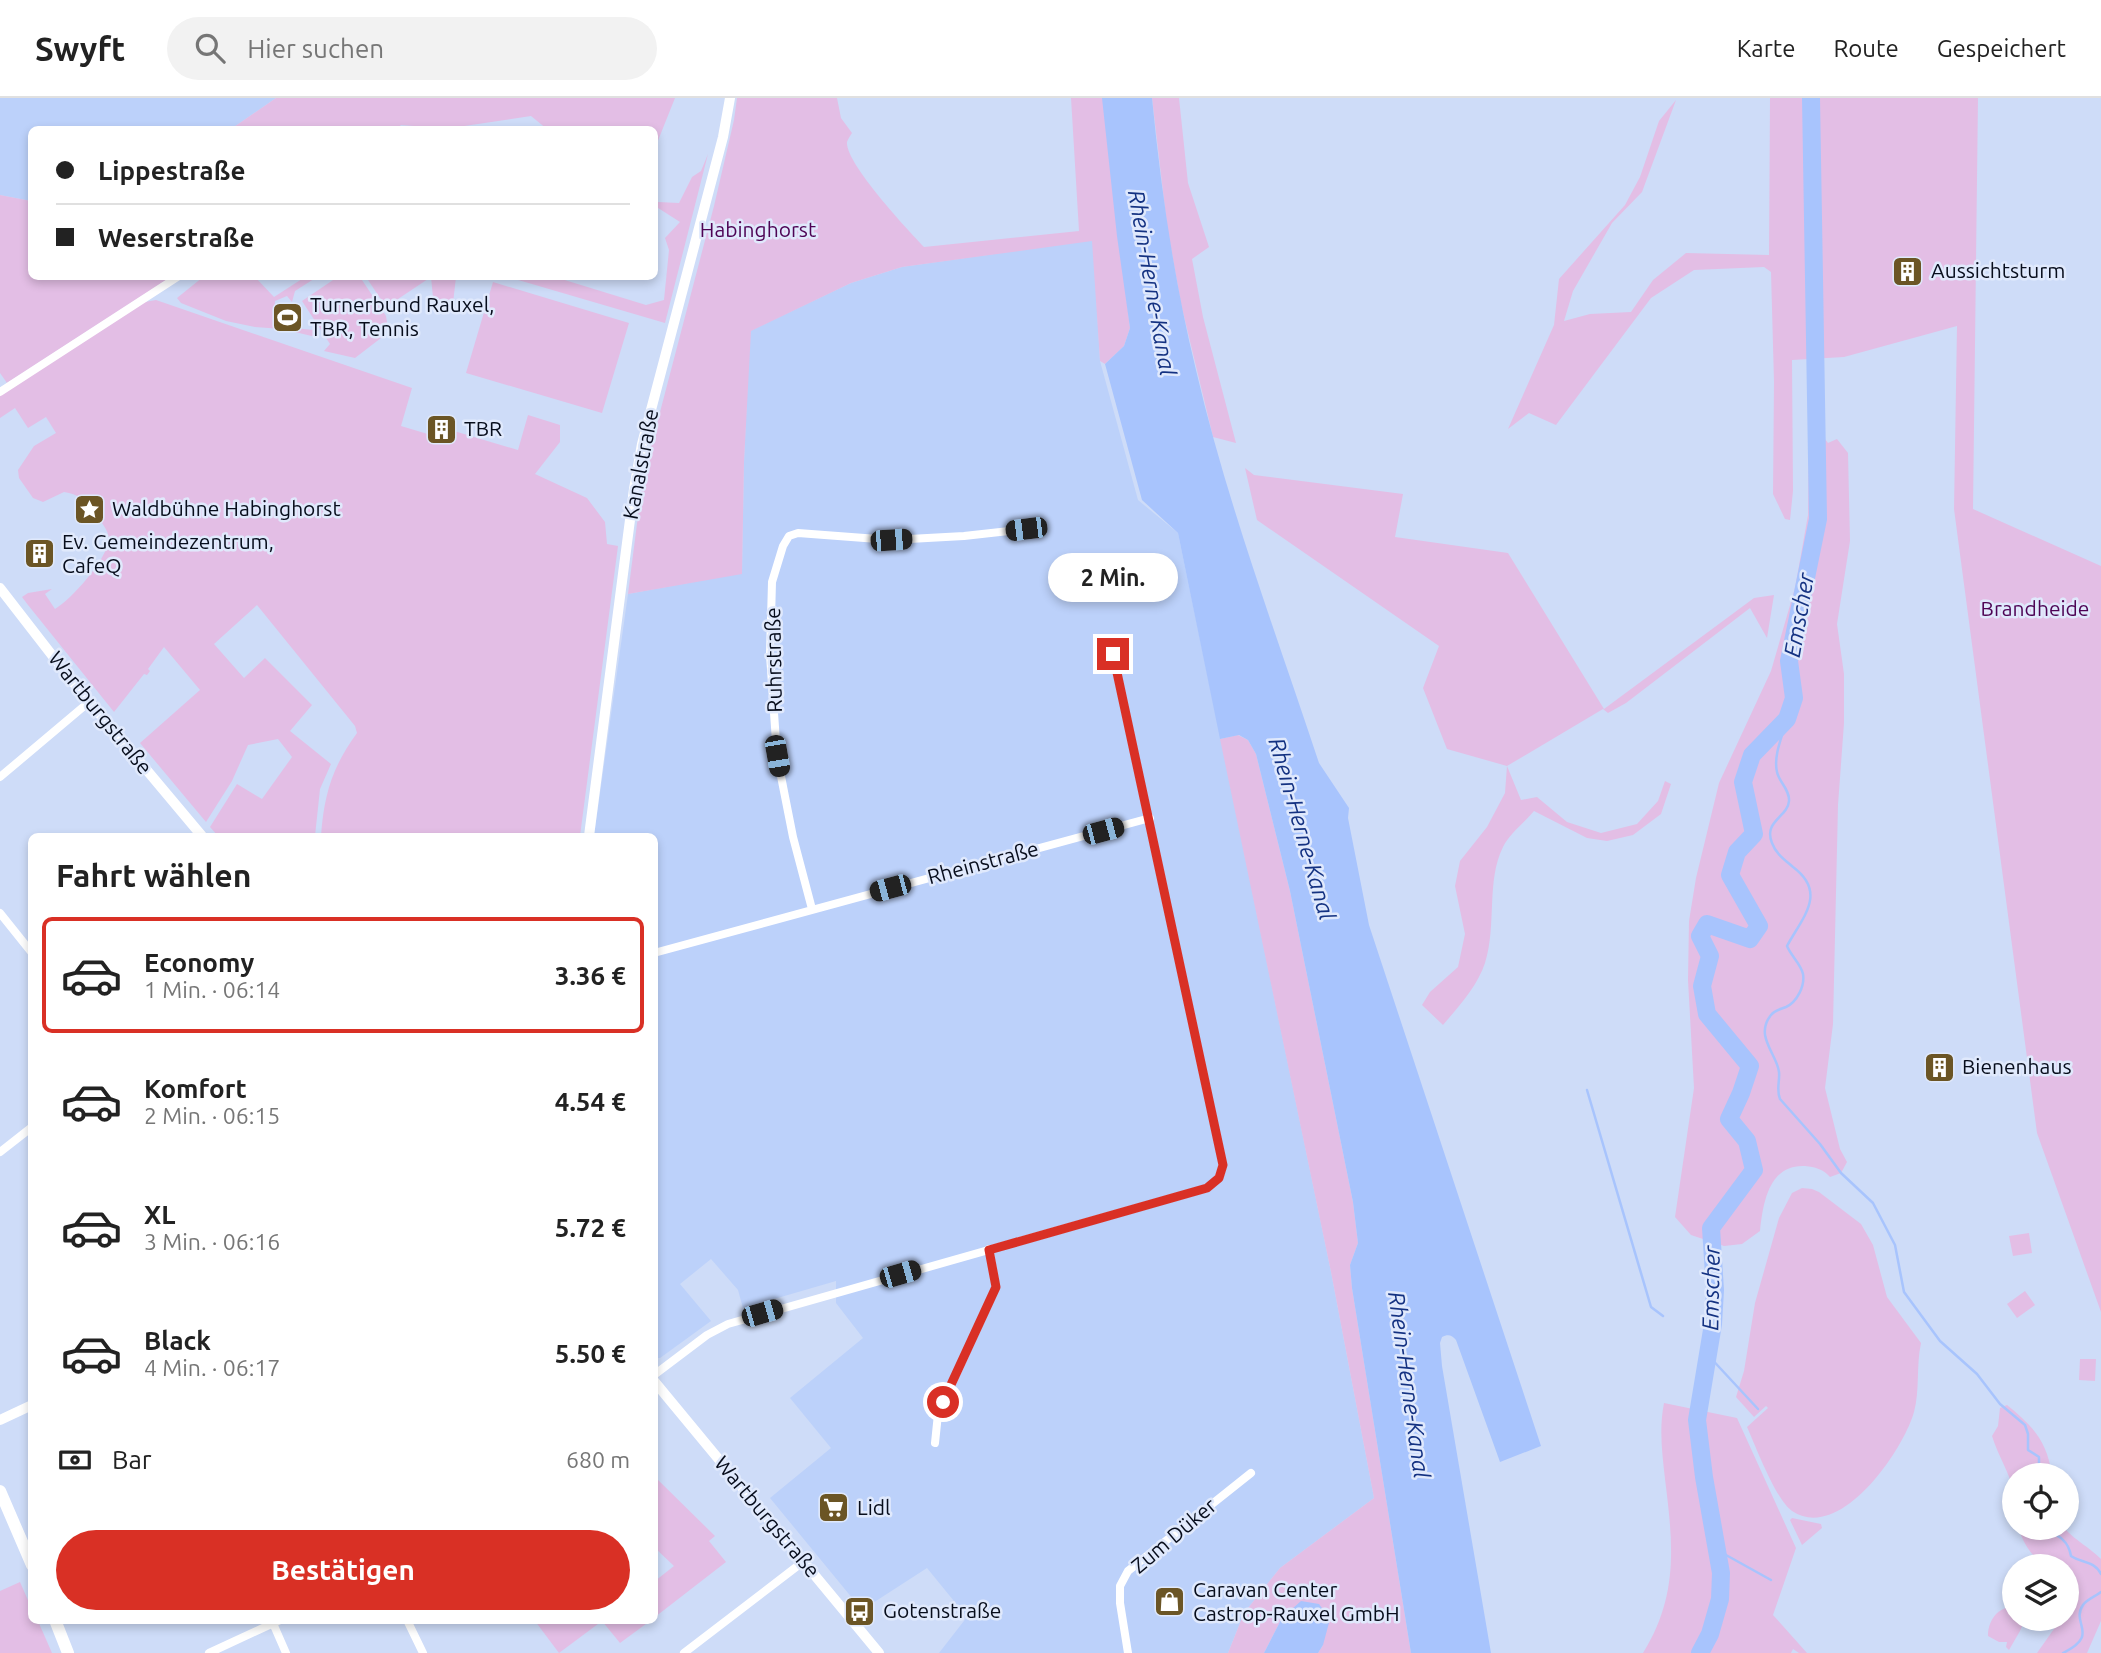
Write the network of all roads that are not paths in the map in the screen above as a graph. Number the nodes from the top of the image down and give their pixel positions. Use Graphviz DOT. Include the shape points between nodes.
graph roads {
  1 [pos="730,98"];
  2 [pos="173,280"];
  3 [pos="0,392"];
  4 [pos="1026,529"];
  5 [pos="0,587"];
  6 [pos="1113,654"];
  7 [pos="89,702"];
  8 [pos="0,777"];
  9 [pos="1150,818"];
  10 [pos="199,833"];
  11 [pos="589,833"];
  12 [pos="812,909"];
  13 [pos="0,913"];
  14 [pos="28,948"];
  15 [pos="658,952"];
  16 [pos="28,1130"];
  17 [pos="0,1152"];
  18 [pos="989,1250"];
  19 [pos="658,1372"];
  20 [pos="658,1386"];
  21 [pos="28,1407"];
  22 [pos="0,1420"];
  23 [pos="935,1443"];
  24 [pos="1251,1473"];
  25 [pos="0,1491"];
  26 [pos="28,1556"];
  27 [pos="804,1561"];
  28 [pos="57,1624"];
  29 [pos="269,1624"];
  30 [pos="276,1624"];
  31 [pos="409,1624"];
  32 [pos="68,1653"];
  33 [pos="209,1653"];
  34 [pos="286,1653"];
  35 [pos="423,1653"];
  36 [pos="684,1653"];
  37 [pos="879,1653"];
  38 [pos="1128,1653"];
  1 -- 11 [label="main road, Kanalstraße" via="640,455"];
  2 -- 3 [label="street"];
  4 -- 12 [label="street, Ruhrstraße" via="891,540 798,533 789,536 783,546 772,582 770,655 777,756"];
  5 -- 7 [label="main road, Wartburgstraße"];
  6 -- 9 [label="street"];
  7 -- 8 [label="street"];
  7 -- 10 [label="main road, Wartburgstraße"];
  9 -- 12 [label="street, Rheinstraße"];
  9 -- 18 [label="street" via="1223,1165 1219,1178 1207,1188"];
  12 -- 15 [label="street, Rheinstraße"];
  13 -- 14 [label="street"];
  16 -- 17 [label="street"];
  18 -- 19 [label="street" via="727,1324"];
  18 -- 23 [label="street" via="996,1287 938,1414"];
  20 -- 27 [label="main road, Wartburgstraße"];
  21 -- 22 [label="main road"];
  24 -- 38 [label="street, Zum Düker" via="1128,1571 1120,1603"];
  25 -- 26 [label="main road"];
  27 -- 36 [label="street"];
  27 -- 37 [label="main road, Wartburgstraße"];
  28 -- 32 [label="main road"];
  29 -- 33 [label="street"];
  30 -- 34 [label="street"];
  31 -- 35 [label="street"];
}
